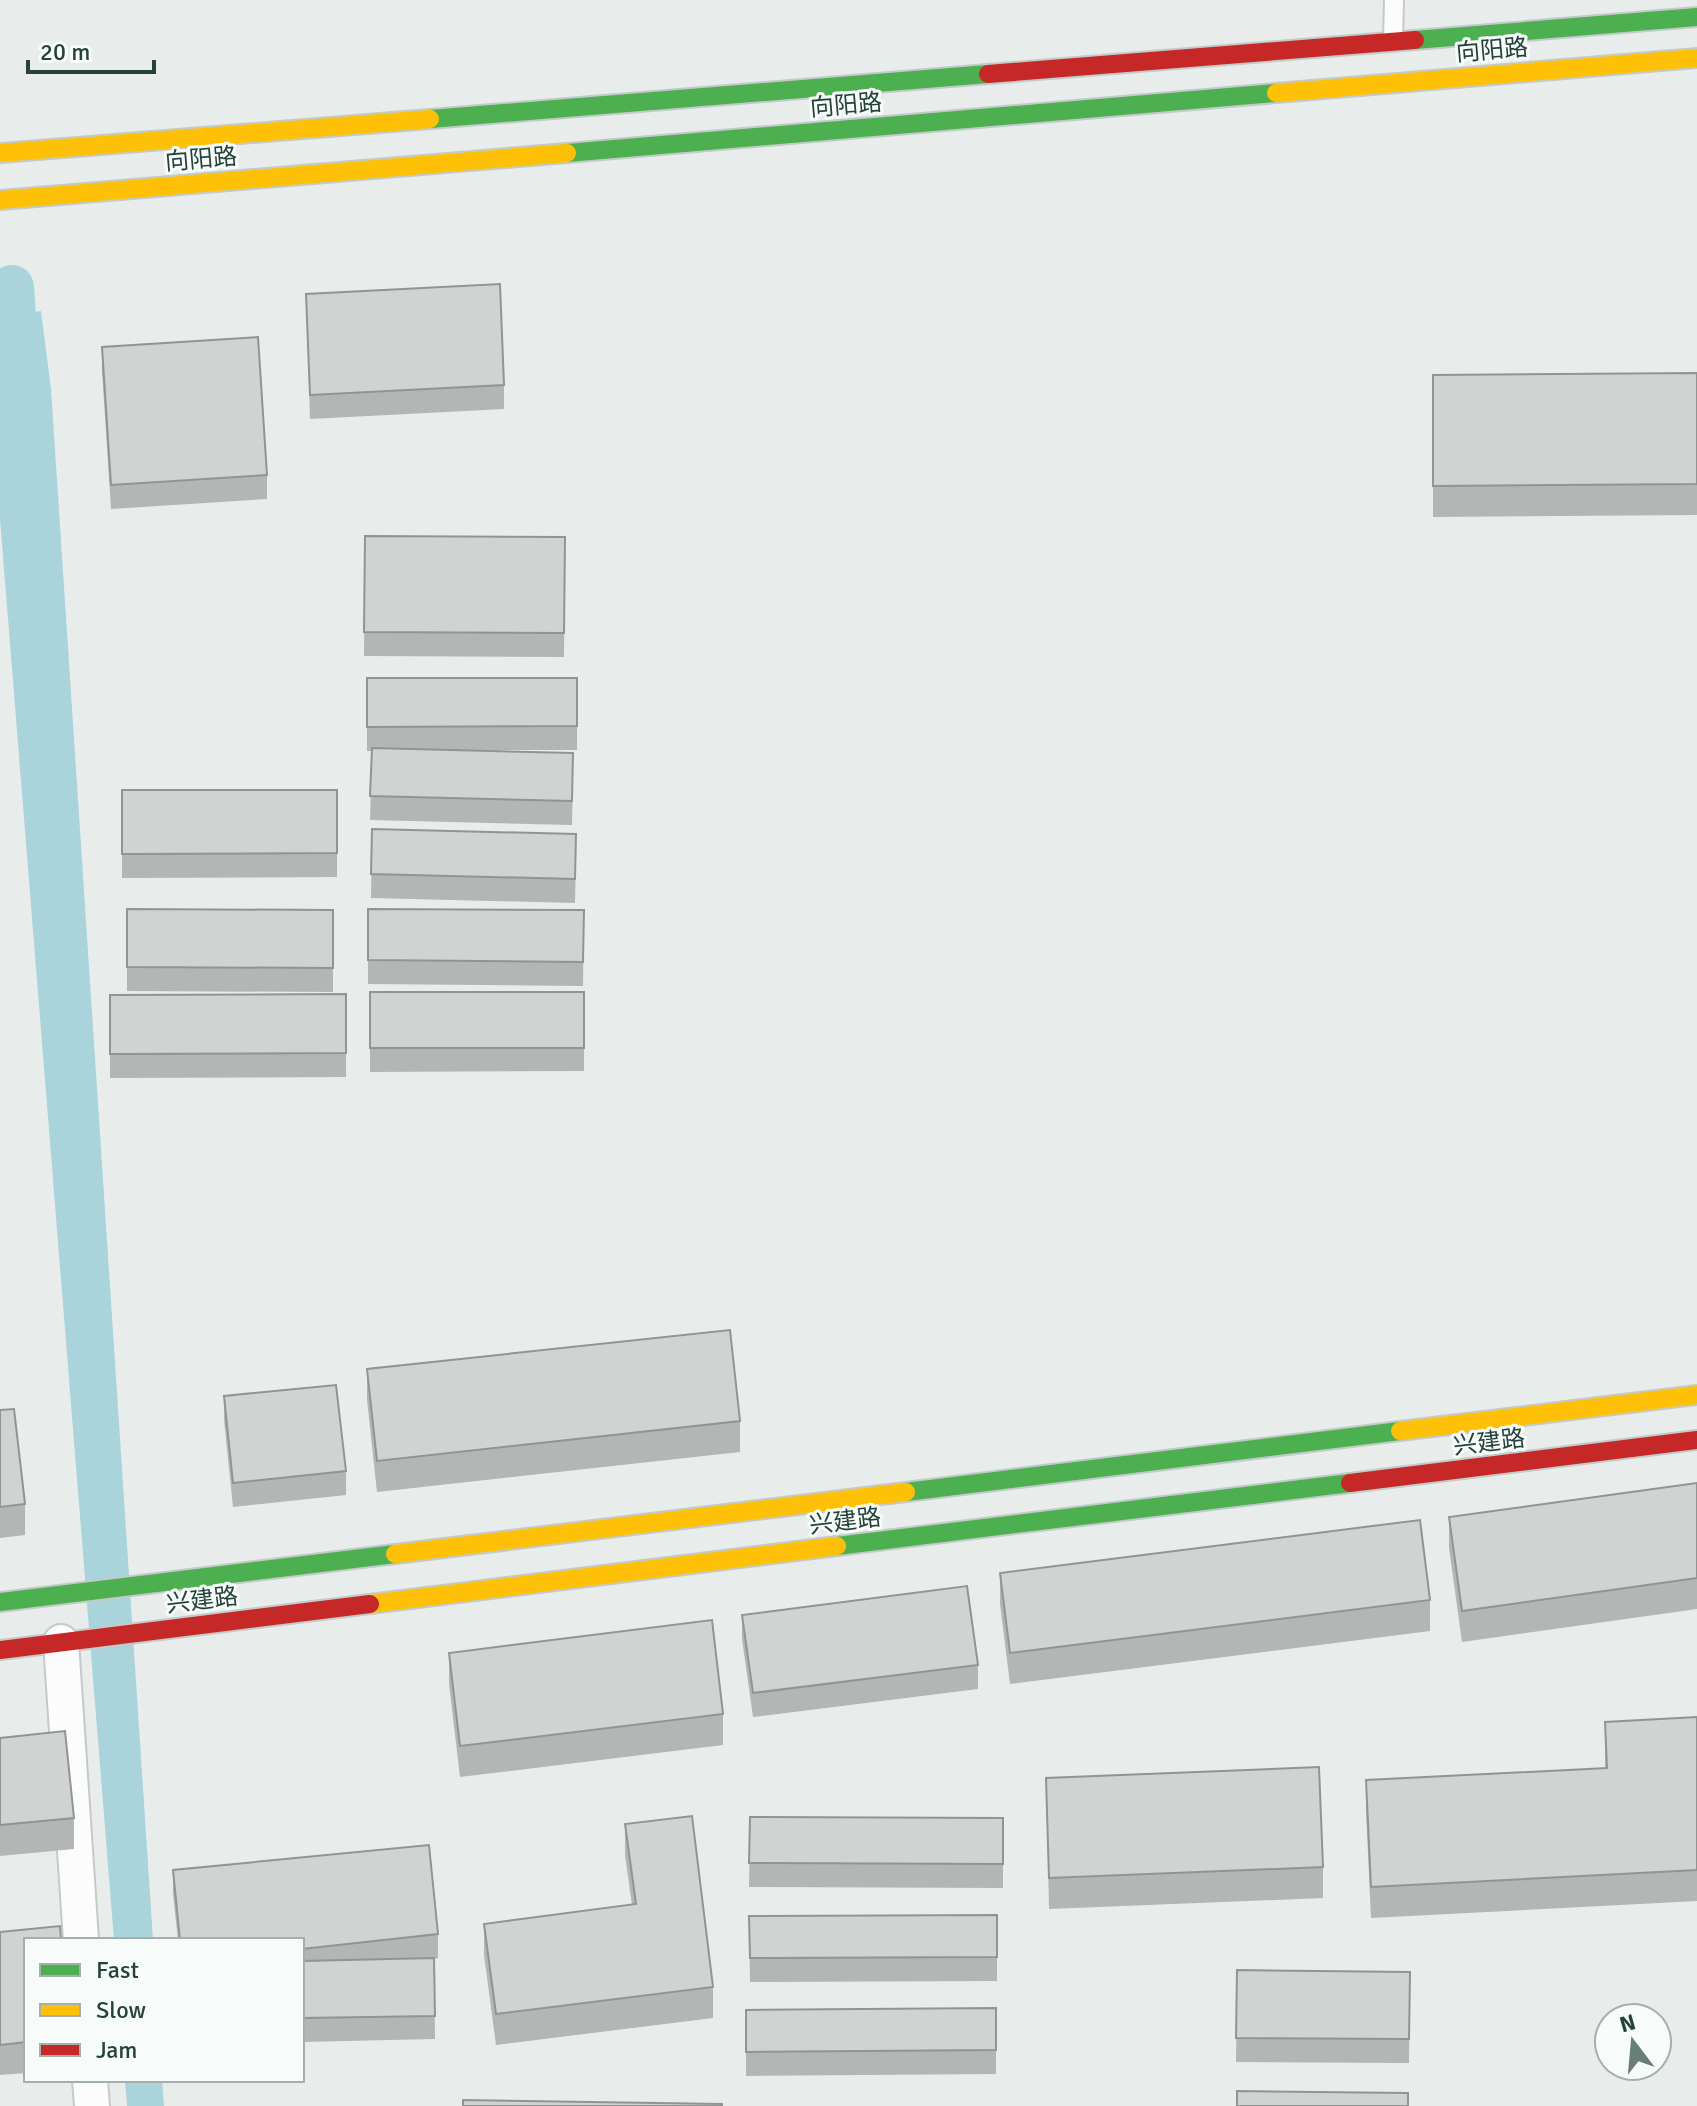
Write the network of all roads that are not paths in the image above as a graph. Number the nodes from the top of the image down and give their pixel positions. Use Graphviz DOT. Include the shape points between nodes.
graph roads {
  1 [pos="1394,0"];
  2 [pos="1697,17"];
  3 [pos="1393,41"];
  4 [pos="1697,58"];
  5 [pos="0,153"];
  6 [pos="0,200"];
  7 [pos="1697,1395"];
  8 [pos="1697,1440"];
  9 [pos="0,1602"];
  10 [pos="61,1642"];
  11 [pos="0,1650"];
  12 [pos="81,1938"];
  13 [pos="90,2082"];
  14 [pos="92,2106"];
  1 -- 3 [label="lane"];
  2 -- 3 [label="street, 向阳路"];
  3 -- 5 [label="street, 向阳路"];
  4 -- 6 [label="street, 向阳路"];
  7 -- 9 [label="street, 兴建路"];
  8 -- 10 [label="street, 兴建路"];
  10 -- 11 [label="street, 兴建路"];
  10 -- 12 [label="street"];
  13 -- 14 [label="street"];
}
